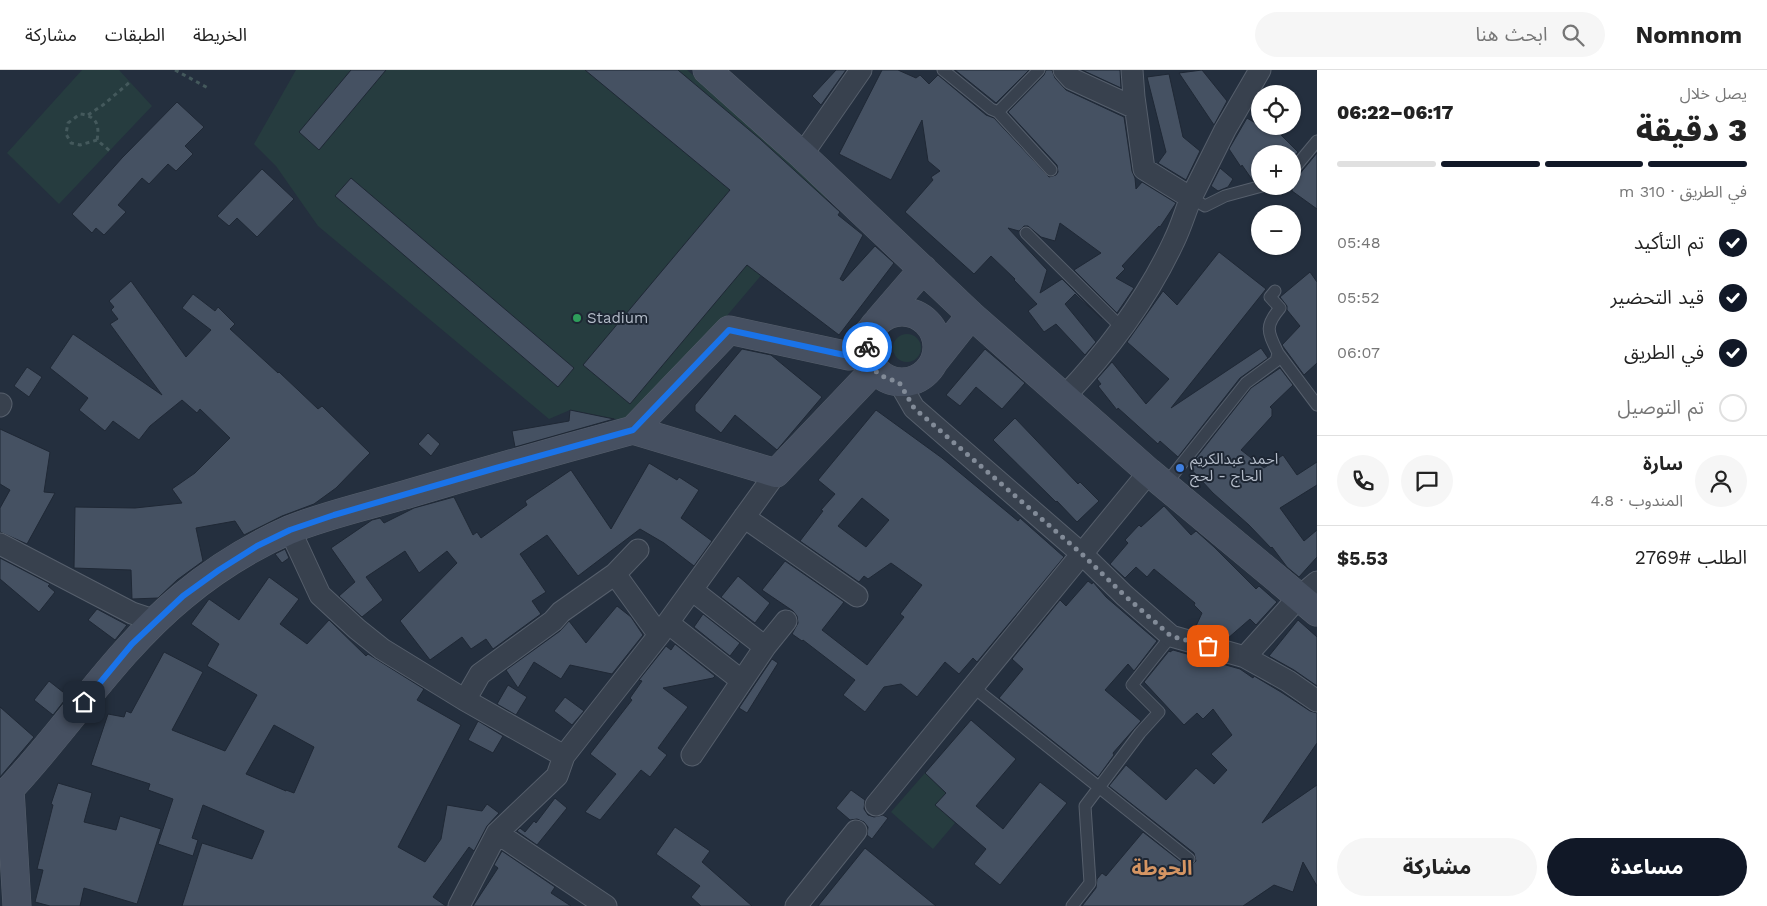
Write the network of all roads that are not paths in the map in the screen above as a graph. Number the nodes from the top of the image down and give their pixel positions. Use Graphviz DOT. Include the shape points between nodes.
graph roads {
  1 [pos="707,70"];
  2 [pos="861,70"];
  3 [pos="943,70"];
  4 [pos="1039,70"];
  5 [pos="1064,70"];
  6 [pos="1132,70"];
  7 [pos="1260,70"];
  8 [pos="1135,108"];
  9 [pos="998,112"];
  10 [pos="1317,141"];
  11 [pos="802,155"];
  12 [pos="1301,160"];
  13 [pos="1051,170"];
  14 [pos="1251,189"];
  15 [pos="1191,198"];
  16 [pos="1026,233"];
  17 [pos="923,270"];
  18 [pos="1275,291"];
  19 [pos="971,315"];
  20 [pos="874,326"];
  21 [pos="1122,328"];
  22 [pos="1278,353"];
  23 [pos="933,363"];
  24 [pos="874,370"];
  25 [pos="899,382"];
  26 [pos="1064,397"];
  27 [pos="1317,405"];
  28 [pos="633,430"];
  29 [pos="776,473"];
  30 [pos="1157,478"];
  31 [pos="744,517"];
  32 [pos="290,530"];
  33 [pos="0,544"];
  34 [pos="638,550"];
  35 [pos="1082,554"];
  36 [pos="614,574"];
  37 [pos="692,590"];
  38 [pos="857,596"];
  39 [pos="1311,597"];
  40 [pos="156,621"];
  41 [pos="786,621"];
  42 [pos="663,629"];
  43 [pos="1171,636"];
  44 [pos="765,647"];
  45 [pos="1245,657"];
  46 [pos="742,680"];
  47 [pos="973,687"];
  48 [pos="465,700"];
  49 [pos="1317,701"];
  50 [pos="692,754"];
  51 [pos="564,756"];
  52 [pos="1099,789"];
  53 [pos="5,796"];
  54 [pos="876,805"];
  55 [pos="856,831"];
  56 [pos="497,833"];
  57 [pos="1189,860"];
  58 [pos="17,906"];
  59 [pos="459,906"];
  60 [pos="606,906"];
  61 [pos="796,906"];
  62 [pos="1072,906"];
  1 -- 11 [label="street"];
  2 -- 11 [label="street"];
  3 -- 9 [label="lane"];
  4 -- 9 [label="lane"];
  5 -- 8 [label="street" via="1072,79"];
  6 -- 8 [label="street"];
  7 -- 15 [label="street"];
  8 -- 15 [label="street" via="1144,169"];
  9 -- 13 [label="lane"];
  10 -- 12 [label="lane"];
  11 -- 17 [label="street"];
  14 -- 15 [label="lane" via="1224,196 1205,206"];
  15 -- 21 [label="street" via="1175,241"];
  16 -- 21 [label="lane"];
  17 -- 19 [label="street"];
  17 -- 20 [label="street"];
  18 -- 22 [label="lane" via="1270,297 1280,308 1268,331"];
  19 -- 23 [label="street"];
  19 -- 26 [label="street"];
  20 -- 23 [label="street" via="891,314 904,312 918,316 936,336 937,350"];
  20 -- 24 [label="street" via="866,344"];
  20 -- 28 [label="street" via="849,356 729,330"];
  21 -- 26 [label="street"];
  22 -- 27 [label="lane"];
  22 -- 30 [label="lane" via="1276,360 1246,383"];
  23 -- 25 [label="street" via="912,381"];
  24 -- 25 [label="street"];
  24 -- 29 [label="street"];
  25 -- 35 [label="street" via="914,408"];
  26 -- 30 [label="street"];
  28 -- 29 [label="street"];
  28 -- 32 [label="street"];
  29 -- 31 [label="street"];
  30 -- 35 [label="street"];
  30 -- 39 [label="street"];
  31 -- 37 [label="street"];
  31 -- 38 [label="street"];
  32 -- 40 [label="street" via="219,570"];
  32 -- 48 [label="street" via="320,595 382,649"];
  33 -- 40 [label="street" via="132,613"];
  34 -- 36 [label="street"];
  35 -- 43 [label="street"];
  35 -- 47 [label="street"];
  36 -- 42 [label="street"];
  36 -- 48 [label="street" via="480,674"];
  37 -- 42 [label="street"];
  37 -- 44 [label="street"];
  39 -- 45 [label="street"];
  40 -- 53 [label="street" via="132,644"];
  41 -- 44 [label="street"];
  42 -- 46 [label="street"];
  42 -- 51 [label="street"];
  43 -- 45 [label="street"];
  43 -- 52 [label="lane" via="1132,685 1158,712"];
  44 -- 46 [label="street"];
  45 -- 49 [label="street"];
  46 -- 50 [label="street"];
  47 -- 52 [label="lane"];
  47 -- 54 [label="street"];
  48 -- 51 [label="street"];
  51 -- 56 [label="street" via="557,776"];
  52 -- 57 [label="lane"];
  52 -- 62 [label="lane" via="1085,806 1090,883"];
  53 -- 58 [label="street"];
  55 -- 61 [label="street"];
  56 -- 59 [label="street"];
  56 -- 60 [label="street"];
}
